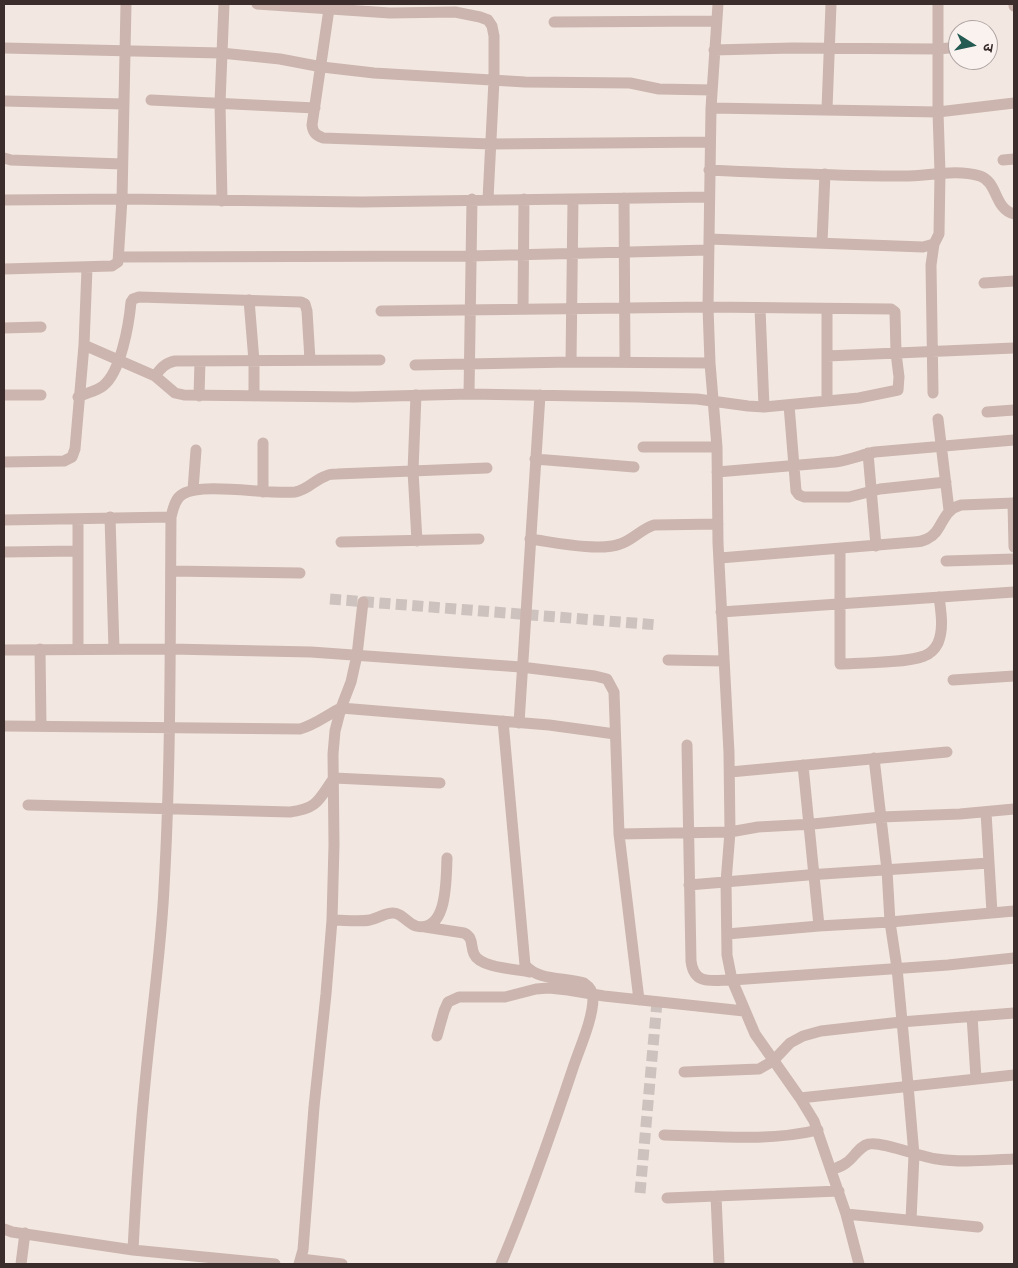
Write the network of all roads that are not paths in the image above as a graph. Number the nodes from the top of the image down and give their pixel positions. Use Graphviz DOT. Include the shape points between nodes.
graph roads {
  1 [pos="126,4"];
  2 [pos="224,4"];
  3 [pos="257,4"];
  4 [pos="718,4"];
  5 [pos="831,4"];
  6 [pos="938,4"];
  7 [pos="329,9"];
  8 [pos="716,21"];
  9 [pos="554,22"];
  10 [pos="4,48"];
  11 [pos="829,48"];
  12 [pos="948,48"];
  13 [pos="939,49"];
  14 [pos="714,50"];
  15 [pos="125,51"];
  16 [pos="221,53"];
  17 [pos="322,67"];
  18 [pos="494,80"];
  19 [pos="712,90"];
  20 [pos="151,100"];
  21 [pos="4,101"];
  22 [pos="220,103"];
  23 [pos="1014,103"];
  24 [pos="124,104"];
  25 [pos="315,108"];
  26 [pos="711,108"];
  27 [pos="827,109"];
  28 [pos="938,112"];
  29 [pos="710,142"];
  30 [pos="492,144"];
  31 [pos="4,158"];
  32 [pos="122,164"];
  33 [pos="709,170"];
  34 [pos="940,172"];
  35 [pos="825,174"];
  36 [pos="709,197"];
  37 [pos="624,198"];
  38 [pos="122,199"];
  39 [pos="472,199"];
  40 [pos="488,199"];
  41 [pos="524,199"];
  42 [pos="573,199"];
  43 [pos="4,200"];
  44 [pos="222,201"];
  45 [pos="1014,214"];
  46 [pos="822,242"];
  47 [pos="934,244"];
  48 [pos="709,245"];
  49 [pos="624,252"];
  50 [pos="572,254"];
  51 [pos="524,255"];
  52 [pos="470,256"];
  53 [pos="119,257"];
  54 [pos="87,268"];
  55 [pos="4,269"];
  56 [pos="1014,281"];
  57 [pos="984,283"];
  58 [pos="249,300"];
  59 [pos="708,307"];
  60 [pos="760,308"];
  61 [pos="523,309"];
  62 [pos="625,309"];
  63 [pos="828,309"];
  64 [pos="572,310"];
  65 [pos="381,312"];
  66 [pos="470,312"];
  67 [pos="41,326"];
  68 [pos="4,328"];
  69 [pos="84,345"];
  70 [pos="1014,348"];
  71 [pos="932,351"];
  72 [pos="896,353"];
  73 [pos="827,356"];
  74 [pos="118,360"];
  75 [pos="310,360"];
  76 [pos="380,360"];
  77 [pos="200,361"];
  78 [pos="254,361"];
  79 [pos="570,362"];
  80 [pos="625,362"];
  81 [pos="710,363"];
  82 [pos="415,364"];
  83 [pos="469,365"];
  84 [pos="155,376"];
  85 [pos="933,393"];
  86 [pos="469,394"];
  87 [pos="4,395"];
  88 [pos="41,395"];
  89 [pos="416,395"];
  90 [pos="540,395"];
  91 [pos="199,396"];
  92 [pos="254,396"];
  93 [pos="78,397"];
  94 [pos="712,400"];
  95 [pos="828,401"];
  96 [pos="789,405"];
  97 [pos="764,407"];
  98 [pos="1014,410"];
  99 [pos="987,412"];
  100 [pos="938,419"];
  101 [pos="1014,440"];
  102 [pos="263,443"];
  103 [pos="643,447"];
  104 [pos="716,447"];
  105 [pos="942,447"];
  106 [pos="196,450"];
  107 [pos="868,453"];
  108 [pos="535,459"];
  109 [pos="4,462"];
  110 [pos="793,466"];
  111 [pos="634,467"];
  112 [pos="487,468"];
  113 [pos="413,471"];
  114 [pos="717,472"];
  115 [pos="946,482"];
  116 [pos="193,490"];
  117 [pos="263,492"];
  118 [pos="872,492"];
  119 [pos="1014,503"];
  120 [pos="949,510"];
  121 [pos="110,517"];
  122 [pos="171,517"];
  123 [pos="78,519"];
  124 [pos="4,520"];
  125 [pos="718,524"];
  126 [pos="479,539"];
  127 [pos="530,539"];
  128 [pos="417,541"];
  129 [pos="341,542"];
  130 [pos="876,546"];
  131 [pos="1014,547"];
  132 [pos="840,549"];
  133 [pos="78,551"];
  134 [pos="4,552"];
  135 [pos="720,558"];
  136 [pos="1014,559"];
  137 [pos="946,561"];
  138 [pos="171,571"];
  139 [pos="300,573"];
  140 [pos="1014,592"];
  141 [pos="939,597"];
  142 [pos="363,602"];
  143 [pos="840,604"];
  144 [pos="721,612"];
  145 [pos="40,649"];
  146 [pos="78,649"];
  147 [pos="114,649"];
  148 [pos="170,649"];
  149 [pos="4,650"];
  150 [pos="357,655"];
  151 [pos="668,660"];
  152 [pos="724,661"];
  153 [pos="521,667"];
  154 [pos="1014,676"];
  155 [pos="953,680"];
  156 [pos="341,708"];
  157 [pos="503,721"];
  158 [pos="519,723"];
  159 [pos="4,726"];
  160 [pos="41,726"];
  161 [pos="169,728"];
  162 [pos="615,734"];
  163 [pos="687,745"];
  164 [pos="947,752"];
  165 [pos="874,758"];
  166 [pos="803,765"];
  167 [pos="730,772"];
  168 [pos="334,778"];
  169 [pos="440,783"];
  170 [pos="28,805"];
  171 [pos="167,808"];
  172 [pos="1014,809"];
  173 [pos="986,812"];
  174 [pos="882,817"];
  175 [pos="809,824"];
  176 [pos="730,832"];
  177 [pos="689,833"];
  178 [pos="618,834"];
  179 [pos="447,858"];
  180 [pos="988,863"];
  181 [pos="887,870"];
  182 [pos="814,874"];
  183 [pos="726,882"];
  184 [pos="689,885"];
  185 [pos="1014,910"];
  186 [pos="992,913"];
  187 [pos="332,920"];
  188 [pos="890,922"];
  189 [pos="820,926"];
  190 [pos="425,927"];
  191 [pos="727,934"];
  192 [pos="1014,958"];
  193 [pos="897,968"];
  194 [pos="530,972"];
  195 [pos="732,980"];
  196 [pos="593,994"];
  197 [pos="639,1000"];
  198 [pos="744,1011"];
  199 [pos="1014,1013"];
  200 [pos="972,1016"];
  201 [pos="901,1022"];
  202 [pos="438,1036"];
  203 [pos="773,1061"];
  204 [pos="684,1072"];
  205 [pos="1014,1075"];
  206 [pos="976,1078"];
  207 [pos="908,1085"];
  208 [pos="800,1098"];
  209 [pos="818,1130"];
  210 [pos="664,1135"];
  211 [pos="914,1154"];
  212 [pos="1014,1158"];
  213 [pos="832,1170"];
  214 [pos="839,1191"];
  215 [pos="716,1196"];
  216 [pos="667,1198"];
  217 [pos="846,1214"];
  218 [pos="912,1220"];
  219 [pos="978,1227"];
  220 [pos="4,1229"];
  221 [pos="25,1233"];
  222 [pos="133,1250"];
  223 [pos="300,1262"];
  224 [pos="21,1264"];
  225 [pos="275,1264"];
  226 [pos="342,1264"];
  227 [pos="501,1264"];
  228 [pos="719,1264"];
  229 [pos="859,1264"];
  1 -- 15 [label="street"];
  2 -- 16 [label="street"];
  3 -- 7 [label="street"];
  4 -- 8 [label="street"];
  5 -- 11 [label="street"];
  6 -- 13 [label="street"];
  7 -- 17 [label="street"];
  7 -- 18 [label="street" via="390,13 455,12 488,20 492,26"];
  8 -- 9 [label="street"];
  8 -- 14 [label="street"];
  10 -- 15 [label="street"];
  11 -- 13 [label="street"];
  11 -- 14 [label="street"];
  11 -- 27 [label="street"];
  12 -- 13 [label="street"];
  13 -- 28 [label="street"];
  14 -- 19 [label="street"];
  15 -- 16 [label="street"];
  15 -- 24 [label="street"];
  16 -- 17 [label="street"];
  16 -- 22 [label="street"];
  17 -- 18 [label="street"];
  17 -- 25 [label="street"];
  18 -- 19 [label="street" via="630,83 659,89"];
  18 -- 30 [label="street"];
  19 -- 26 [label="street"];
  20 -- 22 [label="street"];
  21 -- 24 [label="street"];
  22 -- 25 [label="street"];
  22 -- 44 [label="street"];
  23 -- 28 [label="street"];
  24 -- 32 [label="street"];
  25 -- 30 [label="street" via="313,131 323,138"];
  26 -- 27 [label="street"];
  26 -- 29 [label="street"];
  27 -- 28 [label="street"];
  28 -- 34 [label="street"];
  29 -- 30 [label="street"];
  29 -- 33 [label="street"];
  30 -- 40 [label="street"];
  31 -- 32 [label="street"];
  32 -- 38 [label="street"];
  33 -- 35 [label="street"];
  33 -- 36 [label="street"];
  34 -- 35 [label="street" via="912,176"];
  34 -- 45 [label="street" via="981,176 988,181 1002,208"];
  34 -- 47 [label="street" via="940,234"];
  35 -- 46 [label="street"];
  36 -- 37 [label="street"];
  36 -- 48 [label="street"];
  37 -- 42 [label="street"];
  37 -- 49 [label="street"];
  38 -- 43 [label="street"];
  38 -- 44 [label="street"];
  38 -- 53 [label="street"];
  39 -- 40 [label="street"];
  39 -- 44 [label="street"];
  39 -- 52 [label="street"];
  40 -- 41 [label="street"];
  41 -- 42 [label="street"];
  41 -- 51 [label="street"];
  42 -- 50 [label="street"];
  46 -- 47 [label="street" via="923,247"];
  46 -- 48 [label="street"];
  47 -- 71 [label="street" via="931,265"];
  48 -- 49 [label="street"];
  48 -- 59 [label="street"];
  49 -- 50 [label="street"];
  49 -- 62 [label="street"];
  50 -- 51 [label="street"];
  50 -- 64 [label="street"];
  51 -- 52 [label="street"];
  51 -- 61 [label="street"];
  52 -- 53 [label="street"];
  52 -- 66 [label="street"];
  53 -- 54 [label="street" via="112,266"];
  54 -- 55 [label="street"];
  54 -- 69 [label="street"];
  56 -- 57 [label="street"];
  58 -- 74 [label="street" via="133,298"];
  58 -- 75 [label="street" via="305,304"];
  58 -- 78 [label="street"];
  59 -- 60 [label="street"];
  59 -- 62 [label="street"];
  59 -- 81 [label="street"];
  60 -- 63 [label="street"];
  60 -- 97 [label="street"];
  61 -- 64 [label="street"];
  61 -- 66 [label="street"];
  62 -- 64 [label="street"];
  62 -- 80 [label="street"];
  63 -- 72 [label="street" via="891,309 895,312"];
  63 -- 73 [label="street"];
  64 -- 79 [label="street"];
  65 -- 66 [label="street"];
  66 -- 83 [label="street"];
  67 -- 68 [label="street"];
  69 -- 74 [label="street"];
  69 -- 93 [label="street"];
  70 -- 71 [label="street"];
  71 -- 72 [label="street"];
  71 -- 85 [label="street"];
  72 -- 73 [label="street"];
  72 -- 95 [label="street" via="898,390"];
  73 -- 95 [label="street"];
  74 -- 84 [label="street"];
  74 -- 93 [label="street" via="111,377 102,387"];
  75 -- 76 [label="street"];
  75 -- 78 [label="street"];
  77 -- 78 [label="street"];
  77 -- 84 [label="street" via="168,362"];
  77 -- 91 [label="street"];
  78 -- 92 [label="street"];
  79 -- 80 [label="street"];
  79 -- 83 [label="street"];
  80 -- 81 [label="street"];
  81 -- 94 [label="street"];
  82 -- 83 [label="street"];
  83 -- 86 [label="street"];
  84 -- 91 [label="street" via="176,393"];
  86 -- 89 [label="street"];
  86 -- 90 [label="street"];
  87 -- 88 [label="street"];
  89 -- 92 [label="street"];
  89 -- 113 [label="street"];
  90 -- 94 [label="street"];
  90 -- 108 [label="street"];
  91 -- 92 [label="street"];
  93 -- 109 [label="street" via="72,457 64,461"];
  94 -- 97 [label="street"];
  94 -- 104 [label="street"];
  95 -- 96 [label="street"];
  96 -- 97 [label="street"];
  96 -- 110 [label="street"];
  98 -- 99 [label="street"];
  100 -- 105 [label="street"];
  101 -- 105 [label="street"];
  102 -- 117 [label="street"];
  103 -- 104 [label="street"];
  104 -- 114 [label="street"];
  105 -- 107 [label="street"];
  105 -- 115 [label="street"];
  106 -- 116 [label="street"];
  107 -- 110 [label="street" via="849,460"];
  107 -- 118 [label="street"];
  108 -- 111 [label="street"];
  108 -- 127 [label="street"];
  110 -- 114 [label="street"];
  110 -- 118 [label="street" via="796,491 804,497 849,497"];
  112 -- 113 [label="street"];
  113 -- 117 [label="street" via="337,474 325,476 298,492"];
  113 -- 128 [label="street"];
  114 -- 125 [label="street"];
  115 -- 118 [label="street"];
  115 -- 120 [label="street"];
  116 -- 117 [label="street"];
  116 -- 122 [label="street" via="178,498"];
  118 -- 130 [label="street"];
  119 -- 120 [label="street" via="961,505"];
  119 -- 131 [label="street"];
  120 -- 130 [label="street" via="936,532 927,539"];
  121 -- 122 [label="street"];
  121 -- 123 [label="street"];
  121 -- 147 [label="street"];
  122 -- 138 [label="street"];
  123 -- 124 [label="street"];
  123 -- 133 [label="street"];
  125 -- 127 [label="street" via="654,525 611,547"];
  125 -- 135 [label="street"];
  126 -- 128 [label="street"];
  127 -- 153 [label="street"];
  128 -- 129 [label="street"];
  130 -- 132 [label="street"];
  132 -- 135 [label="street"];
  132 -- 143 [label="street"];
  133 -- 134 [label="street"];
  133 -- 146 [label="street"];
  135 -- 144 [label="street"];
  136 -- 137 [label="street"];
  138 -- 139 [label="street"];
  138 -- 148 [label="street"];
  140 -- 141 [label="street"];
  141 -- 143 [label="street"];
  141 -- 143 [label="street" via="941,630 932,652 909,659 840,664"];
  142 -- 150 [label="street"];
  143 -- 144 [label="street"];
  144 -- 152 [label="street"];
  145 -- 146 [label="street"];
  145 -- 149 [label="street"];
  145 -- 160 [label="street"];
  146 -- 147 [label="street"];
  147 -- 148 [label="street"];
  148 -- 150 [label="street"];
  148 -- 161 [label="street"];
  150 -- 153 [label="street"];
  150 -- 156 [label="street"];
  151 -- 152 [label="street"];
  152 -- 167 [label="street"];
  153 -- 158 [label="street"];
  153 -- 162 [label="street" via="607,680 614,692"];
  154 -- 155 [label="street"];
  156 -- 157 [label="street"];
  156 -- 161 [label="street" via="313,726 300,729"];
  156 -- 168 [label="street" via="335,731"];
  157 -- 158 [label="street"];
  157 -- 194 [label="street" via="525,965"];
  158 -- 162 [label="street"];
  159 -- 160 [label="street"];
  160 -- 161 [label="street"];
  161 -- 171 [label="street"];
  162 -- 178 [label="street"];
  163 -- 177 [label="street"];
  164 -- 165 [label="street"];
  165 -- 166 [label="street"];
  165 -- 174 [label="street"];
  166 -- 167 [label="street"];
  166 -- 175 [label="street"];
  167 -- 176 [label="street"];
  168 -- 169 [label="street"];
  168 -- 171 [label="street" via="318,800 310,808 302,810"];
  168 -- 187 [label="street"];
  170 -- 171 [label="street"];
  171 -- 222 [label="street" via="164,889 145,1074"];
  172 -- 173 [label="street"];
  173 -- 174 [label="street"];
  173 -- 180 [label="street"];
  174 -- 175 [label="street"];
  174 -- 181 [label="street"];
  175 -- 176 [label="street"];
  175 -- 182 [label="street"];
  176 -- 177 [label="street"];
  176 -- 183 [label="street"];
  177 -- 178 [label="street"];
  177 -- 184 [label="street"];
  178 -- 197 [label="street"];
  179 -- 190 [label="street" via="442,907 436,920"];
  180 -- 181 [label="street"];
  180 -- 186 [label="street"];
  181 -- 182 [label="street"];
  181 -- 188 [label="street"];
  182 -- 183 [label="street"];
  182 -- 189 [label="street"];
  183 -- 184 [label="street"];
  183 -- 191 [label="street"];
  184 -- 195 [label="street" via="692,971 706,980"];
  185 -- 186 [label="street"];
  186 -- 188 [label="street"];
  187 -- 190 [label="street" via="370,920 396,913 410,924"];
  187 -- 223 [label="street"];
  188 -- 189 [label="street"];
  188 -- 193 [label="street"];
  189 -- 191 [label="street"];
  190 -- 194 [label="street" via="469,936 474,954 483,963"];
  191 -- 195 [label="street"];
  192 -- 193 [label="street"];
  193 -- 195 [label="street"];
  193 -- 201 [label="street"];
  194 -- 196 [label="street" via="584,983"];
  195 -- 198 [label="street"];
  196 -- 197 [label="street"];
  196 -- 202 [label="street" via="549,988 505,997 459,997 448,1002"];
  196 -- 227 [label="street" via="588,1023 569,1082"];
  197 -- 198 [label="street"];
  198 -- 203 [label="street"];
  199 -- 200 [label="street"];
  200 -- 201 [label="street"];
  200 -- 206 [label="street"];
  201 -- 203 [label="street" via="803,1036 790,1043"];
  201 -- 207 [label="street"];
  203 -- 204 [label="street" via="759,1069"];
  203 -- 208 [label="street"];
  205 -- 206 [label="street"];
  206 -- 207 [label="street"];
  207 -- 208 [label="street"];
  207 -- 211 [label="street"];
  208 -- 209 [label="street"];
  209 -- 210 [label="street" via="777,1137"];
  209 -- 213 [label="street"];
  211 -- 212 [label="street" via="938,1160"];
  211 -- 213 [label="street" via="870,1143 846,1164"];
  211 -- 218 [label="street"];
  213 -- 214 [label="street"];
  214 -- 215 [label="street"];
  214 -- 217 [label="street"];
  215 -- 216 [label="street"];
  215 -- 228 [label="street"];
  217 -- 218 [label="street"];
  217 -- 229 [label="street"];
  218 -- 219 [label="street"];
  220 -- 221 [label="street"];
  221 -- 222 [label="street"];
  221 -- 224 [label="street"];
  222 -- 225 [label="street"];
  223 -- 226 [label="street"];
}
